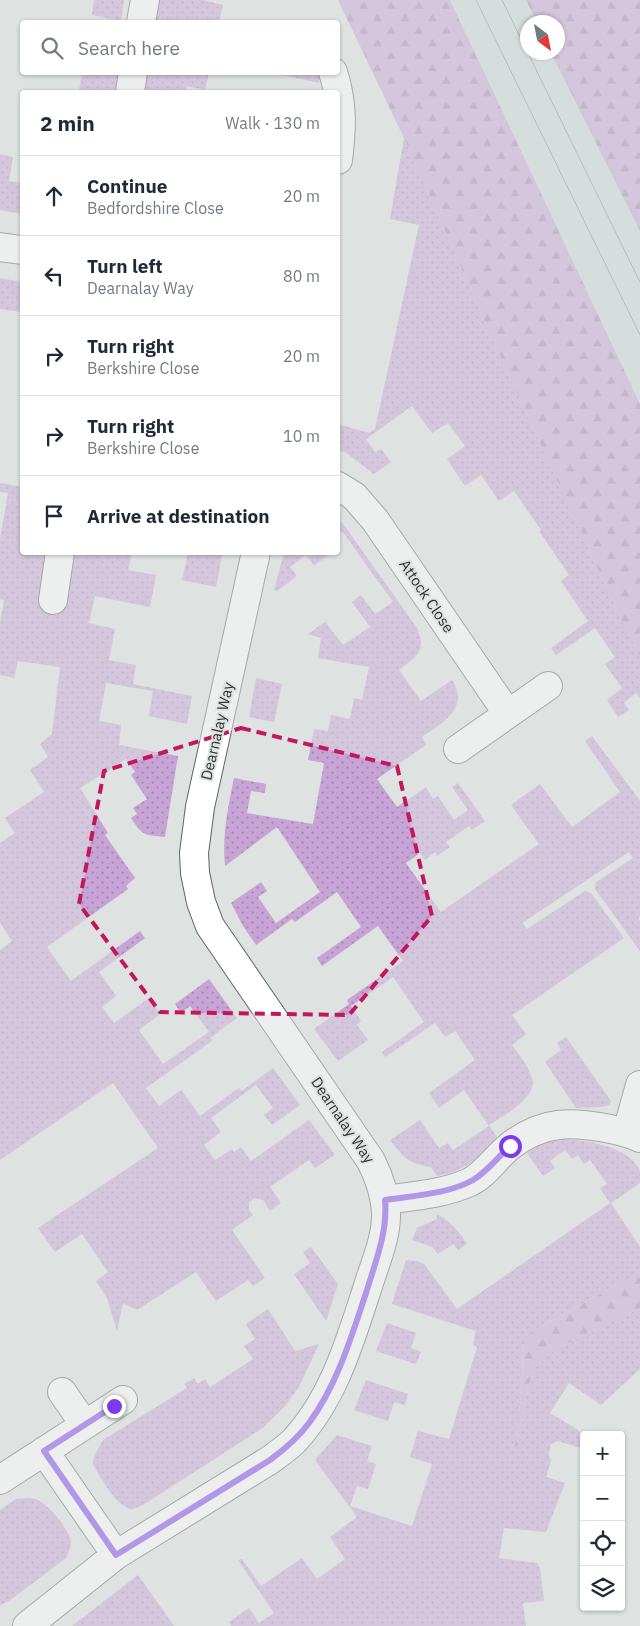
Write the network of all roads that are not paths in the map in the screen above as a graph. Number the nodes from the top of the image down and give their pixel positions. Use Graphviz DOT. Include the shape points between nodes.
graph roads {
  1 [pos="144,0"];
  2 [pos="141,20"];
  3 [pos="133,75"];
  4 [pos="334,75"];
  5 [pos="130,90"];
  6 [pos="339,90"];
  7 [pos="340,103"];
  8 [pos="340,145"];
  9 [pos="0,246"];
  10 [pos="20,250"];
  11 [pos="340,487"];
  12 [pos="60,555"];
  13 [pos="255,555"];
  14 [pos="53,600"];
  15 [pos="548,686"];
  16 [pos="508,714"];
  17 [pos="458,749"];
  18 [pos="640,1085"];
  19 [pos="634,1135"];
  20 [pos="385,1200"];
  21 [pos="62,1392"];
  22 [pos="123,1400"];
  23 [pos="84,1425"];
  24 [pos="44,1451"];
  25 [pos="0,1480"];
  26 [pos="116,1555"];
  27 [pos="27,1626"];
  1 -- 2 [label="street"];
  3 -- 5 [label="street"];
  4 -- 6 [label="street"];
  7 -- 8 [label="street"];
  9 -- 10 [label="street"];
  11 -- 16 [label="street, Attock Close" via="354,496 376,520"];
  12 -- 14 [label="street"];
  13 -- 20 [label="street, Dearnalay Way" via="200,806 195,873 210,926 371,1161"];
  15 -- 16 [label="street"];
  16 -- 17 [label="street"];
  18 -- 19 [label="street"];
  19 -- 20 [label="street" via="596,1127 559,1125 541,1129 510,1146 468,1183 448,1190"];
  20 -- 26 [label="street, Dearnalay Way" via="385,1226 339,1372 309,1423 292,1443 270,1460"];
  21 -- 23 [label="street"];
  22 -- 23 [label="street"];
  23 -- 24 [label="street"];
  24 -- 25 [label="street"];
  24 -- 26 [label="street"];
  26 -- 27 [label="street, Dearnalay Way"];
}
